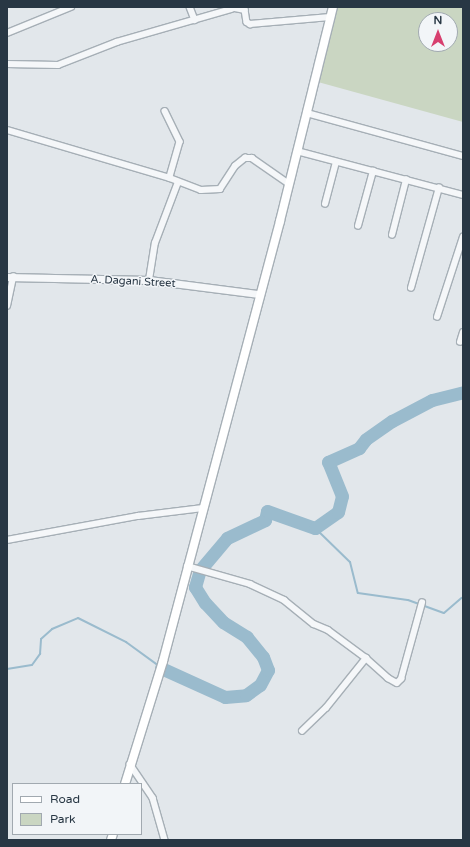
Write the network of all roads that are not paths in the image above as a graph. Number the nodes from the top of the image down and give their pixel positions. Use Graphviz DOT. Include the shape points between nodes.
graph roads {
  1 [pos="71,7"];
  2 [pos="190,7"];
  3 [pos="333,7"];
  4 [pos="231,8"];
  5 [pos="330,18"];
  6 [pos="195,20"];
  7 [pos="7,33"];
  8 [pos="7,64"];
  9 [pos="165,111"];
  10 [pos="307,113"];
  11 [pos="7,130"];
  12 [pos="297,150"];
  13 [pos="463,156"];
  14 [pos="336,162"];
  15 [pos="373,171"];
  16 [pos="170,178"];
  17 [pos="406,180"];
  18 [pos="178,182"];
  19 [pos="288,183"];
  20 [pos="439,188"];
  21 [pos="463,195"];
  22 [pos="325,204"];
  23 [pos="358,226"];
  24 [pos="392,235"];
  25 [pos="463,237"];
  26 [pos="10,277"];
  27 [pos="149,280"];
  28 [pos="411,288"];
  29 [pos="259,294"];
  30 [pos="7,306"];
  31 [pos="437,317"];
  32 [pos="463,332"];
  33 [pos="460,342"];
  34 [pos="203,508"];
  35 [pos="7,540"];
  36 [pos="190,567"];
  37 [pos="422,603"];
  38 [pos="366,658"];
  39 [pos="302,731"];
  40 [pos="130,764"];
  41 [pos="125,783"];
  42 [pos="165,840"];
  1 -- 7 [label="street"];
  2 -- 6 [label="street"];
  3 -- 5 [label="main road"];
  4 -- 5 [label="street" via="244,10 250,24"];
  4 -- 6 [label="street"];
  5 -- 10 [label="main road"];
  6 -- 8 [label="street" via="117,42 58,65"];
  9 -- 16 [label="street" via="180,142"];
  10 -- 12 [label="main road"];
  10 -- 13 [label="street"];
  11 -- 16 [label="street"];
  12 -- 14 [label="street"];
  12 -- 19 [label="main road"];
  14 -- 15 [label="street"];
  14 -- 22 [label="street"];
  15 -- 17 [label="street"];
  15 -- 23 [label="street"];
  16 -- 18 [label="street"];
  17 -- 20 [label="street"];
  17 -- 24 [label="street"];
  18 -- 19 [label="street" via="201,190 220,190 235,166 244,158 252,158"];
  18 -- 27 [label="street" via="155,243"];
  19 -- 29 [label="main road"];
  20 -- 21 [label="street"];
  20 -- 28 [label="street"];
  25 -- 31 [label="street"];
  26 -- 27 [label="street, A. Dagani Street"];
  26 -- 30 [label="street"];
  27 -- 29 [label="street, A. Dagani Street"];
  29 -- 34 [label="main road"];
  32 -- 33 [label="street"];
  34 -- 35 [label="street" via="138,516"];
  34 -- 36 [label="main road"];
  36 -- 38 [label="street" via="266,590"];
  36 -- 40 [label="main road" via="160,673"];
  37 -- 38 [label="street" via="400,682 388,678"];
  38 -- 39 [label="street" via="326,708"];
  40 -- 41 [label="main road"];
  40 -- 42 [label="street" via="153,798"];
}
